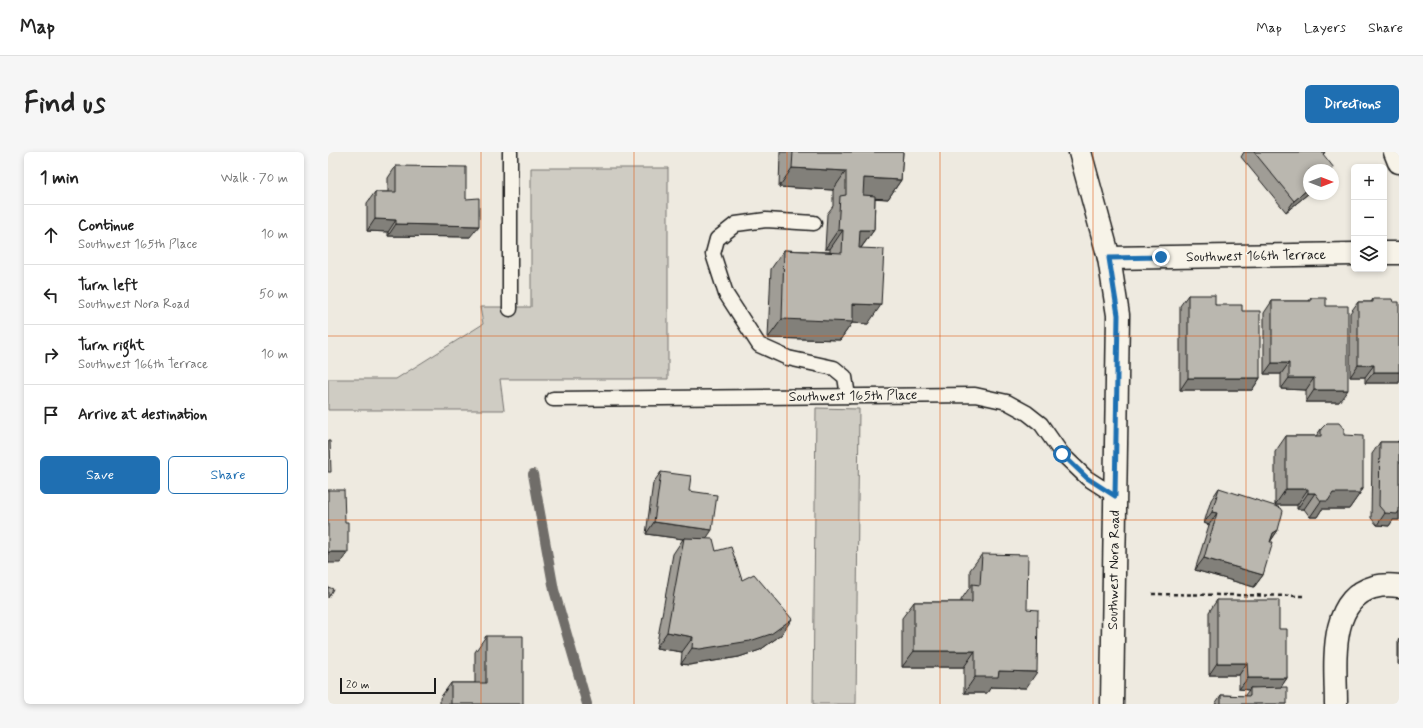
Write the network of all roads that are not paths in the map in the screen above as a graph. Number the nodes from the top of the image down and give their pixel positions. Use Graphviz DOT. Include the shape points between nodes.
graph roads {
  1 [pos="510,152"];
  2 [pos="1080,152"];
  3 [pos="1395,152"];
  4 [pos="1399,162"];
  5 [pos="814,222"];
  6 [pos="1387,253"];
  7 [pos="1399,253"];
  8 [pos="1351,254"];
  9 [pos="1109,258"];
  10 [pos="510,309"];
  11 [pos="848,396"];
  12 [pos="553,400"];
  13 [pos="1115,496"];
  14 [pos="1399,586"];
  15 [pos="1112,704"];
  16 [pos="1336,704"];
  1 -- 10 [label="lane"];
  2 -- 9 [label="street, Southwest Nora Road"];
  3 -- 4 [label="street"];
  5 -- 11 [label="lane" via="766,220 736,224 718,239 713,254 726,294 760,345 788,358 834,368 845,377"];
  6 -- 7 [label="street"];
  8 -- 9 [label="street, Southwest 166th Terrace"];
  9 -- 13 [label="street, Southwest Nora Road" via="1118,315"];
  11 -- 12 [label="lane, Southwest 165th Place"];
  11 -- 13 [label="lane, Southwest 165th Place" via="975,395 1007,402 1041,424 1062,454 1087,478"];
  13 -- 15 [label="street, Southwest Nora Road"];
  14 -- 16 [label="street" via="1374,587 1363,592 1352,601 1342,616 1336,641"];
}
